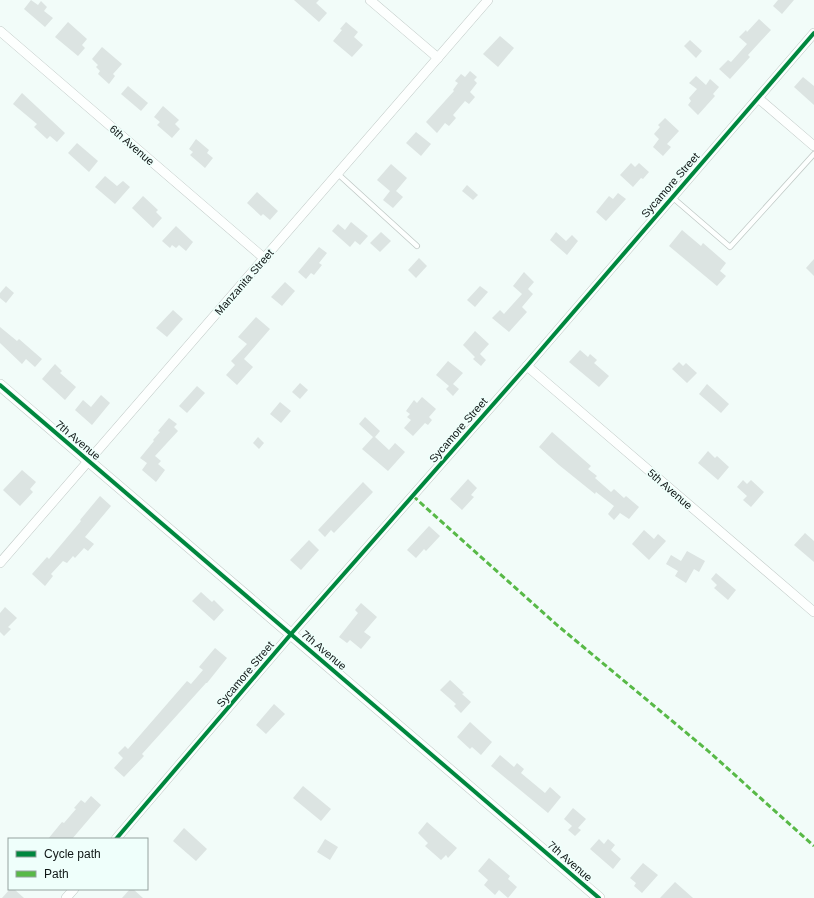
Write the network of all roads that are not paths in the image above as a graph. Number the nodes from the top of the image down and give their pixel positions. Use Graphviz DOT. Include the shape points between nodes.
graph roads {
  1 [pos="370,0"];
  2 [pos="488,0"];
  3 [pos="0,31"];
  4 [pos="814,33"];
  5 [pos="438,58"];
  6 [pos="758,98"];
  7 [pos="814,146"];
  8 [pos="814,154"];
  9 [pos="338,174"];
  10 [pos="672,197"];
  11 [pos="417,246"];
  12 [pos="265,258"];
  13 [pos="527,366"];
  14 [pos="0,385"];
  15 [pos="89,461"];
  16 [pos="0,563"];
  17 [pos="814,612"];
  18 [pos="291,634"];
  19 [pos="117,838"];
  20 [pos="73,890"];
  21 [pos="66,898"];
  22 [pos="599,898"];
  1 -- 5 [label="street"];
  2 -- 5 [label="street, Manzanita Street"];
  3 -- 12 [label="street, 6th Avenue"];
  4 -- 6 [label="street, Sycamore Street"];
  5 -- 9 [label="street, Manzanita Street"];
  6 -- 7 [label="street"];
  6 -- 10 [label="street, Sycamore Street"];
  8 -- 10 [label="lane" via="730,247"];
  9 -- 11 [label="lane"];
  9 -- 12 [label="street, Manzanita Street"];
  10 -- 13 [label="street, Sycamore Street"];
  12 -- 15 [label="street, Manzanita Street"];
  13 -- 17 [label="street, 5th Avenue"];
  13 -- 18 [label="street, Sycamore Street"];
  14 -- 15 [label="street, 7th Avenue"];
  15 -- 16 [label="street, Manzanita Street"];
  15 -- 18 [label="street, 7th Avenue"];
  18 -- 19 [label="street, Sycamore Street"];
  18 -- 22 [label="street, 7th Avenue"];
  20 -- 21 [label="street"];
}
